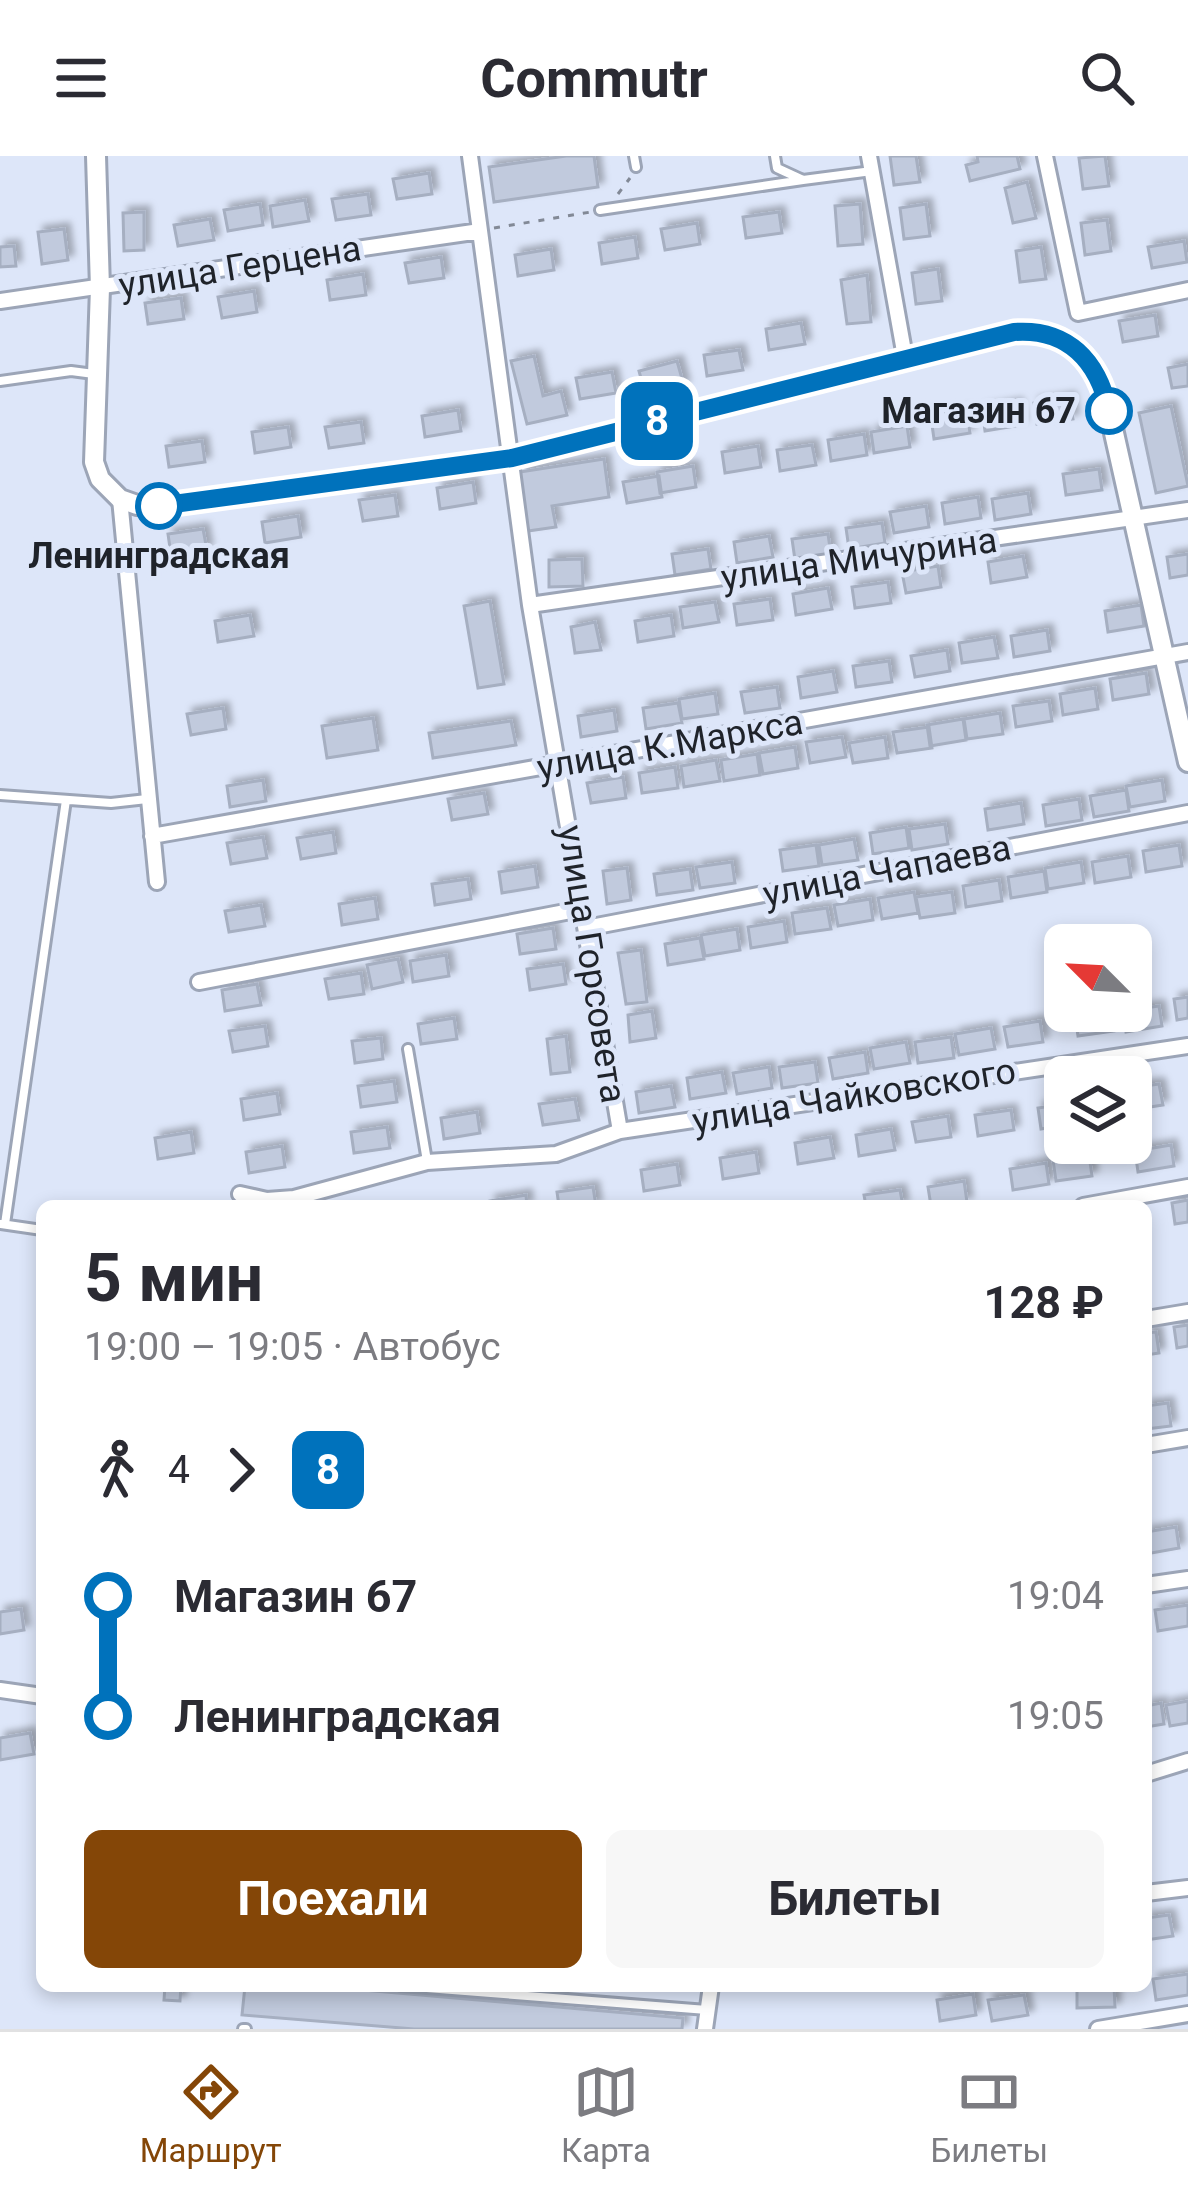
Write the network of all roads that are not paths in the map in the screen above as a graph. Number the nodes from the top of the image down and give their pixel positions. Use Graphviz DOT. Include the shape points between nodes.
graph roads {
  1 [pos="96,156"];
  2 [pos="470,156"];
  3 [pos="634,156"];
  4 [pos="775,156"];
  5 [pos="1045,156"];
  6 [pos="871,164"];
  7 [pos="636,167"];
  8 [pos="803,180"];
  9 [pos="600,210"];
  10 [pos="480,231"];
  11 [pos="100,288"];
  12 [pos="1188,290"];
  13 [pos="0,301"];
  14 [pos="1078,313"];
  15 [pos="1066,340"];
  16 [pos="905,357"];
  17 [pos="95,374"];
  18 [pos="0,381"];
  19 [pos="512,458"];
  20 [pos="120,500"];
  21 [pos="1188,510"];
  22 [pos="1133,520"];
  23 [pos="530,604"];
  24 [pos="1188,652"];
  25 [pos="1166,657"];
  26 [pos="1188,762"];
  27 [pos="560,764"];
  28 [pos="0,795"];
  29 [pos="148,799"];
  30 [pos="66,800"];
  31 [pos="1188,813"];
  32 [pos="152,836"];
  33 [pos="157,882"];
  34 [pos="581,909"];
  35 [pos="586,928"];
  36 [pos="199,982"];
  37 [pos="1188,1046"];
  38 [pos="408,1049"];
  39 [pos="620,1131"];
  40 [pos="427,1162"];
  41 [pos="1188,1187"];
  42 [pos="240,1194"];
  43 [pos="1116,1200"];
  44 [pos="3,1224"];
  45 [pos="36,1229"];
  46 [pos="1188,1312"];
  47 [pos="1152,1318"];
  48 [pos="1188,1438"];
  49 [pos="1152,1444"];
  50 [pos="1188,1579"];
  51 [pos="1152,1584"];
  52 [pos="0,1690"];
  53 [pos="36,1695"];
  54 [pos="1188,1761"];
  55 [pos="1152,1772"];
  56 [pos="1188,1888"];
  57 [pos="1152,1892"];
  58 [pos="478,1992"];
  59 [pos="710,1992"];
  60 [pos="709,2010"];
  61 [pos="1188,2014"];
  62 [pos="705,2029"];
  63 [pos="1098,2029"];
  1 -- 11 [label="street"];
  2 -- 10 [label="street, улица Горсовета"];
  3 -- 7 [label="lane"];
  4 -- 8 [label="lane" via="777,168"];
  5 -- 14 [label="street"];
  6 -- 8 [label="lane"];
  6 -- 16 [label="street"];
  8 -- 9 [label="lane"];
  10 -- 11 [label="street, улица Герцена"];
  10 -- 19 [label="street, улица Горсовета"];
  11 -- 13 [label="street, улица Герцена"];
  11 -- 17 [label="street"];
  12 -- 14 [label="street"];
  14 -- 15 [label="street"];
  15 -- 16 [label="street" via="1014,332"];
  15 -- 22 [label="street" via="1105,393"];
  16 -- 19 [label="street"];
  17 -- 18 [label="lane"];
  17 -- 20 [label="street" via="94,462"];
  19 -- 20 [label="street" via="159,506"];
  19 -- 23 [label="street, улица Горсовета"];
  20 -- 29 [label="street"];
  21 -- 22 [label="street, улица Мичурина"];
  22 -- 23 [label="street, улица Мичурина"];
  22 -- 25 [label="street"];
  23 -- 27 [label="street, улица Горсовета"];
  24 -- 25 [label="street, улица К.Маркса"];
  25 -- 26 [label="street"];
  25 -- 27 [label="street, улица К.Маркса"];
  27 -- 32 [label="street, улица К.Маркса"];
  27 -- 34 [label="street, улица Горсовета"];
  28 -- 30 [label="lane"];
  29 -- 30 [label="lane"];
  29 -- 32 [label="street"];
  30 -- 44 [label="lane"];
  31 -- 35 [label="street, улица Чапаева"];
  32 -- 33 [label="street"];
  34 -- 35 [label="street, улица Горсовета"];
  34 -- 36 [label="street"];
  35 -- 39 [label="street, улица Горсовета"];
  37 -- 39 [label="street, улица Чайковского"];
  38 -- 40 [label="lane"];
  39 -- 40 [label="street, улица Чайковского" via="556,1154"];
  40 -- 42 [label="street, улица Чайковского" via="294,1198"];
  41 -- 43 [label="street"];
  44 -- 45 [label="lane"];
  46 -- 47 [label="street"];
  48 -- 49 [label="street"];
  50 -- 51 [label="street"];
  52 -- 53 [label="street"];
  54 -- 55 [label="street"];
  56 -- 57 [label="street"];
  58 -- 60 [label="lane"];
  59 -- 60 [label="street"];
  60 -- 62 [label="street"];
  61 -- 63 [label="street"];
}
